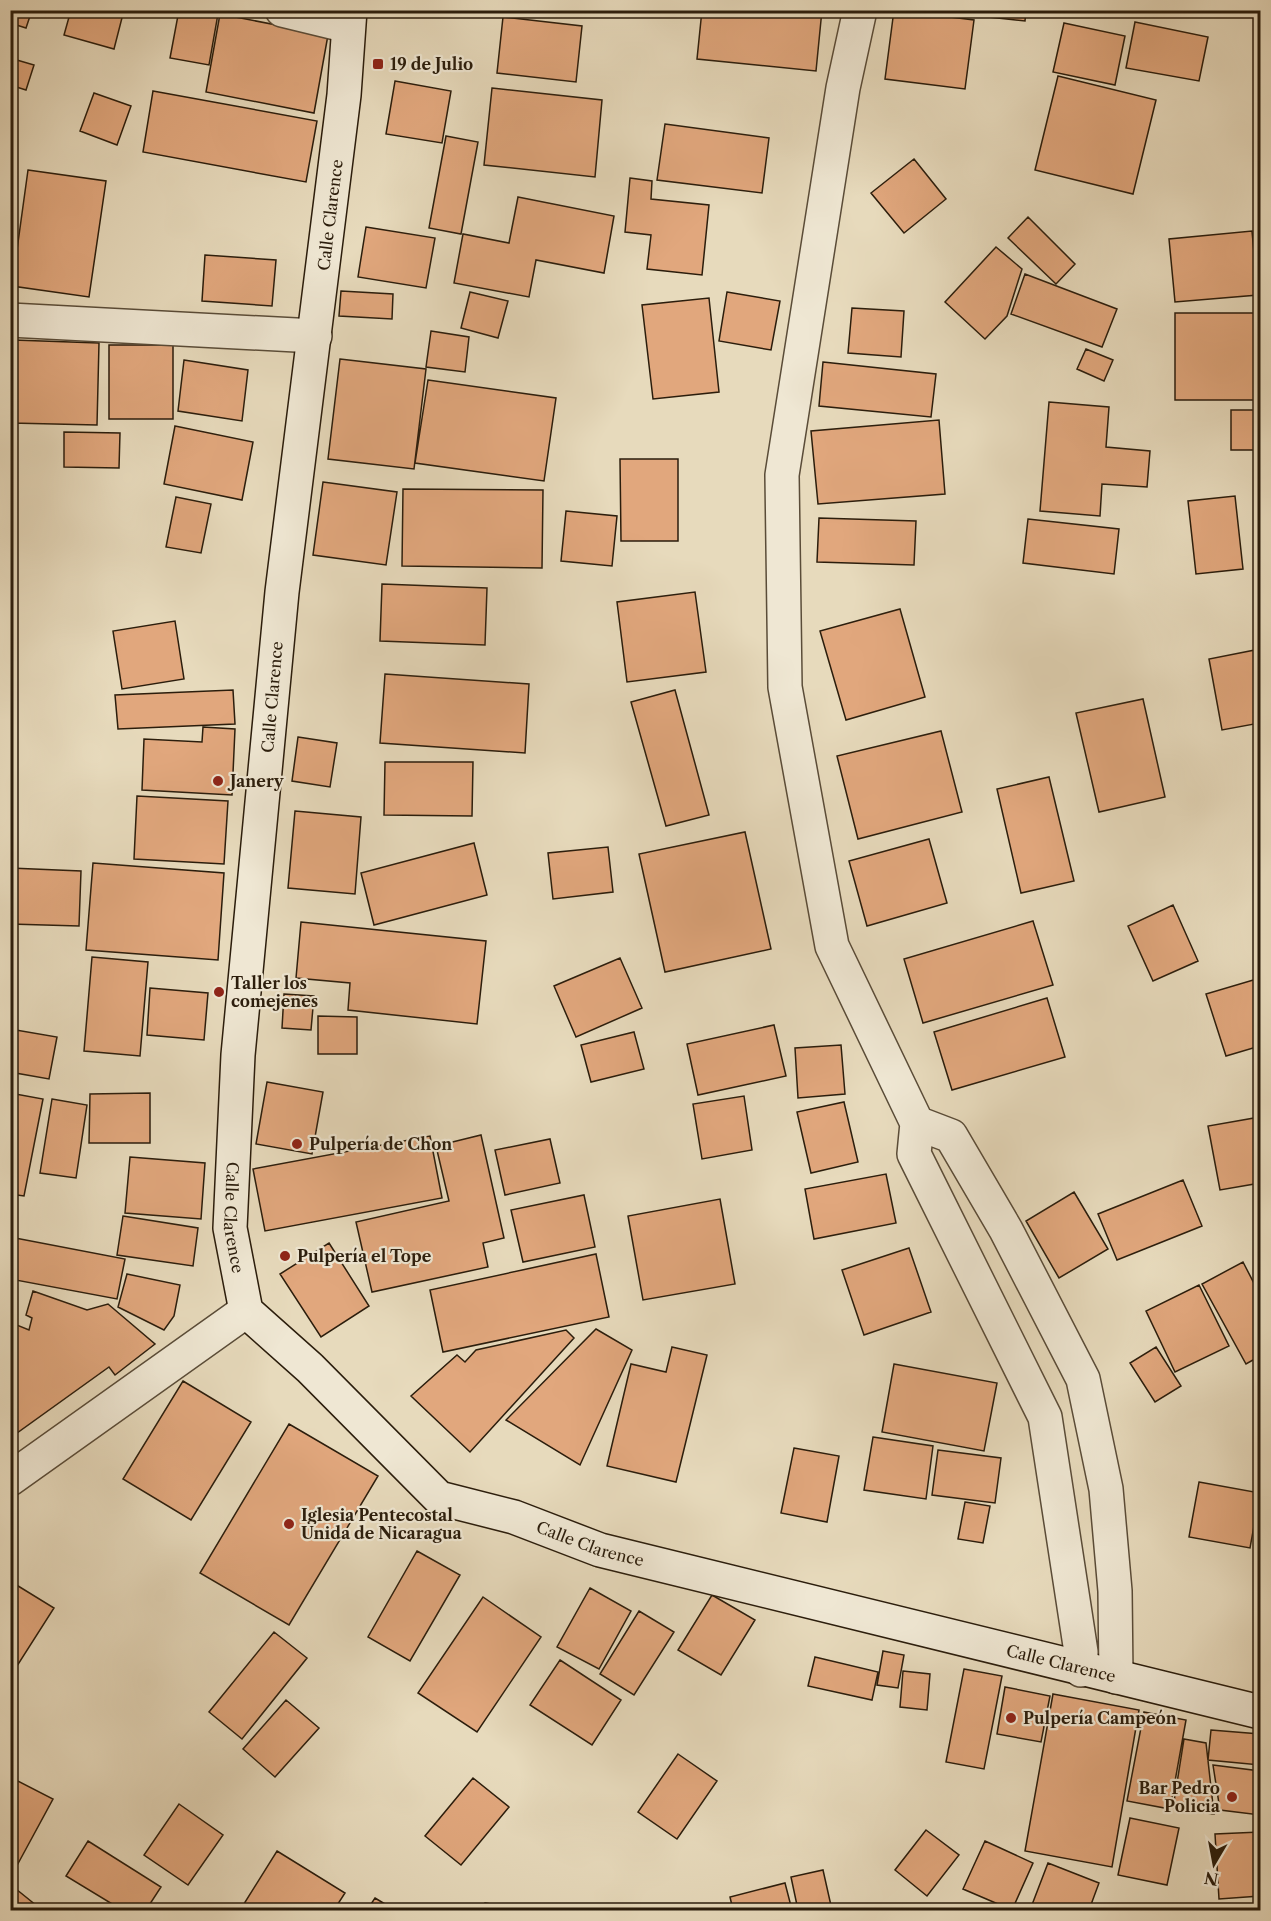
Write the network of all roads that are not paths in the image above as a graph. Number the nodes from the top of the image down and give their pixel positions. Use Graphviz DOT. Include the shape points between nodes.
graph roads {
  1 [pos="282,10"];
  2 [pos="860,10"];
  3 [pos="349,19"];
  4 [pos="10,320"];
  5 [pos="315,336"];
  6 [pos="917,1123"];
  7 [pos="246,1311"];
  8 [pos="10,1479"];
  9 [pos="1081,1670"];
  10 [pos="1116,1677"];
  11 [pos="1260,1712"];
  1 -- 3 [label="street"];
  2 -- 6 [label="street" via="843,88 782,475 785,687 832,946"];
  3 -- 5 [label="street, Calle Clarence" via="344,95"];
  4 -- 5 [label="street"];
  5 -- 7 [label="street, Calle Clarence" via="282,592 236,1080 230,1228"];
  6 -- 9 [label="street" via="914,1154 1045,1418"];
  6 -- 10 [label="street" via="951,1136 1006,1230 1083,1379 1106,1489 1115,1591"];
  7 -- 8 [label="street"];
  7 -- 9 [label="street, Calle Clarence" via="310,1368 439,1498 514,1517 600,1550"];
  9 -- 10 [label="street, Calle Clarence"];
  10 -- 11 [label="street, Calle Clarence"];
}
